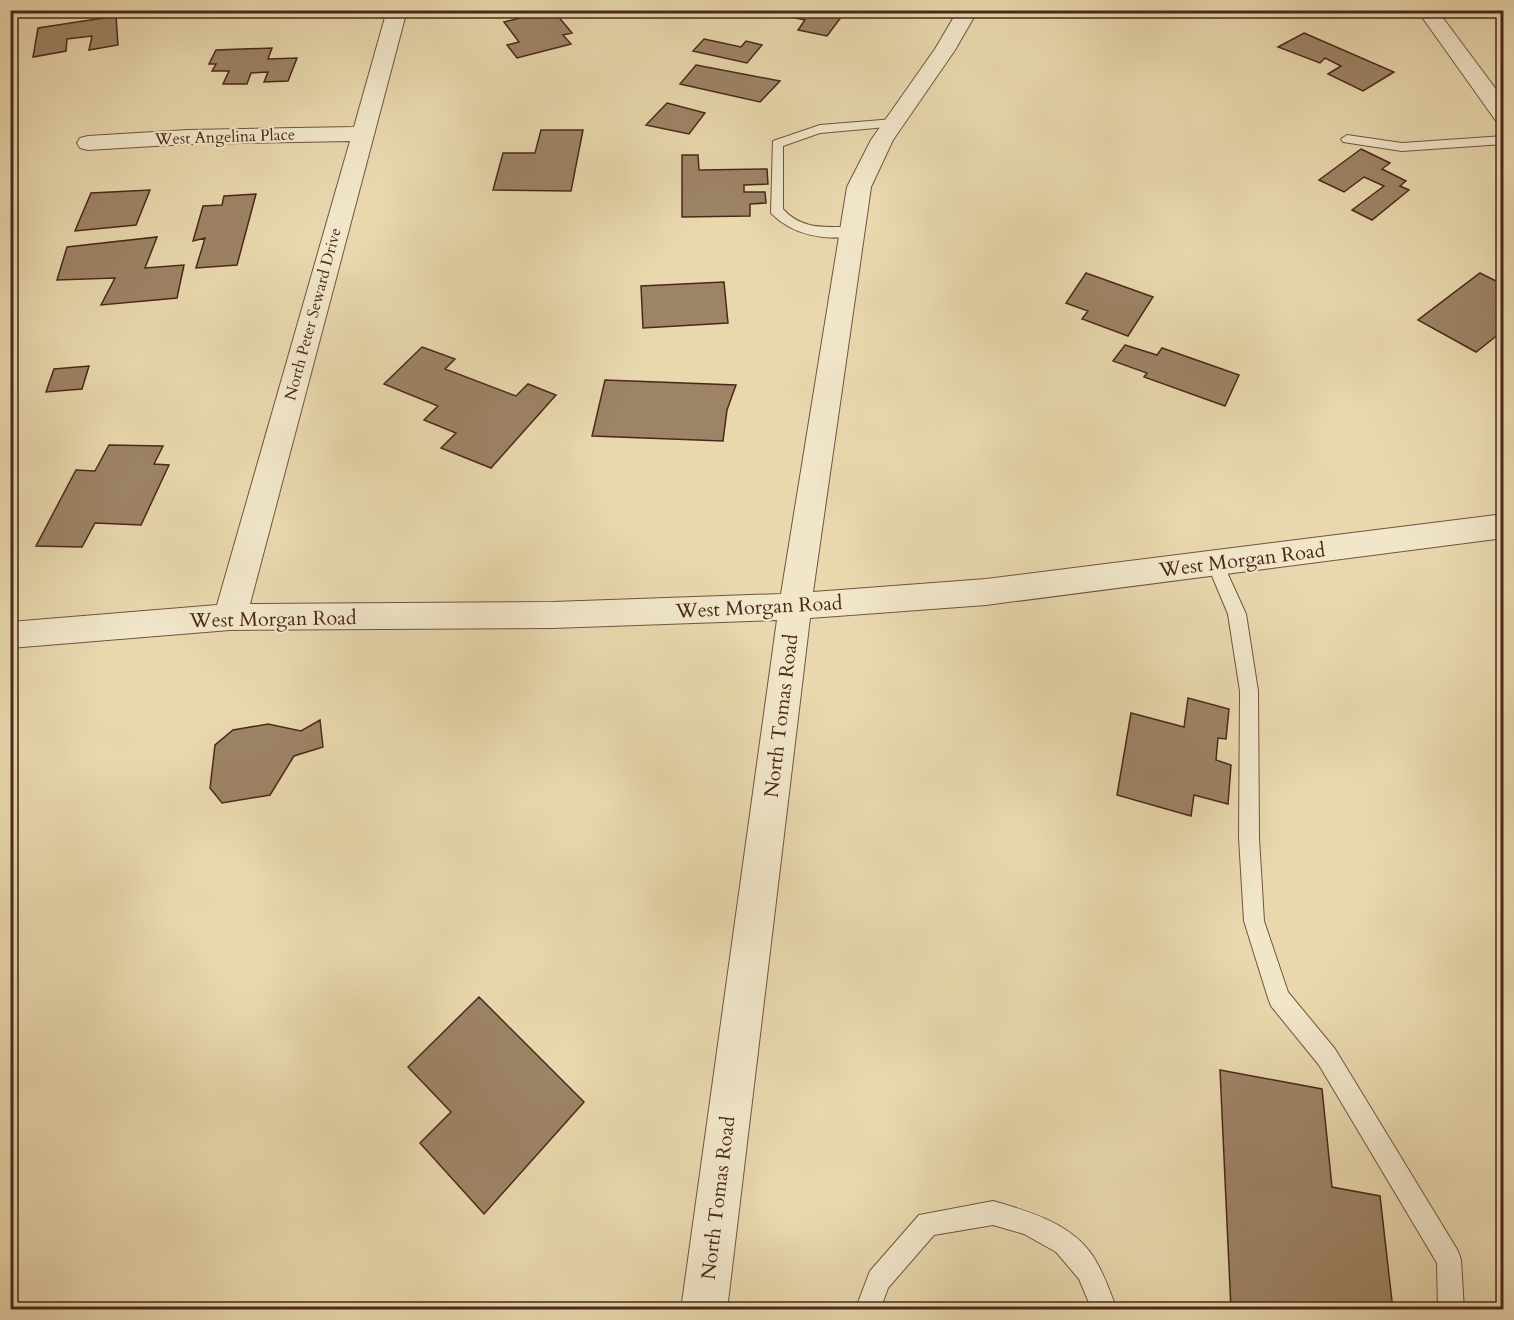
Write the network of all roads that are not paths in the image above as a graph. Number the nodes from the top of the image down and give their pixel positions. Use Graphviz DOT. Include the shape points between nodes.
graph roads {
  1 [pos="397,10"];
  2 [pos="968,10"];
  3 [pos="1427,10"];
  4 [pos="1503,116"];
  5 [pos="894,123"];
  6 [pos="363,134"];
  7 [pos="1347,139"];
  8 [pos="1503,140"];
  9 [pos="88,143"];
  10 [pos="851,232"];
  11 [pos="1503,526"];
  12 [pos="1215,564"];
  13 [pos="795,606"];
  14 [pos="230,617"];
  15 [pos="10,635"];
  16 [pos="704,1310"];
  17 [pos="867,1310"];
  18 [pos="1105,1310"];
  19 [pos="1451,1310"];
  1 -- 6 [label="street, North Peter Seward Drive"];
  2 -- 5 [label="street, North Tomas Road"];
  3 -- 4 [label="street"];
  5 -- 10 [label="street, North Tomas Road" via="859,187"];
  5 -- 10 [label="lane" via="832,126 802,132 777,144 776,210 786,224 812,232"];
  6 -- 9 [label="street, West Angelina Place"];
  6 -- 14 [label="street, North Peter Seward Drive"];
  7 -- 8 [label="lane" via="1402,147"];
  10 -- 13 [label="street, North Tomas Road"];
  11 -- 12 [label="street, West Morgan Road"];
  12 -- 13 [label="street, West Morgan Road" via="986,592"];
  12 -- 19 [label="lane" via="1237,614 1249,691 1249,838 1254,921 1279,998 1327,1057 1449,1260"];
  13 -- 14 [label="street, West Morgan Road" via="553,615"];
  13 -- 16 [label="street, North Tomas Road"];
  14 -- 15 [label="street, West Morgan Road"];
  17 -- 18 [label="lane" via="879,1280 928,1224 993,1213 1028,1222 1065,1243 1088,1269"];
}
